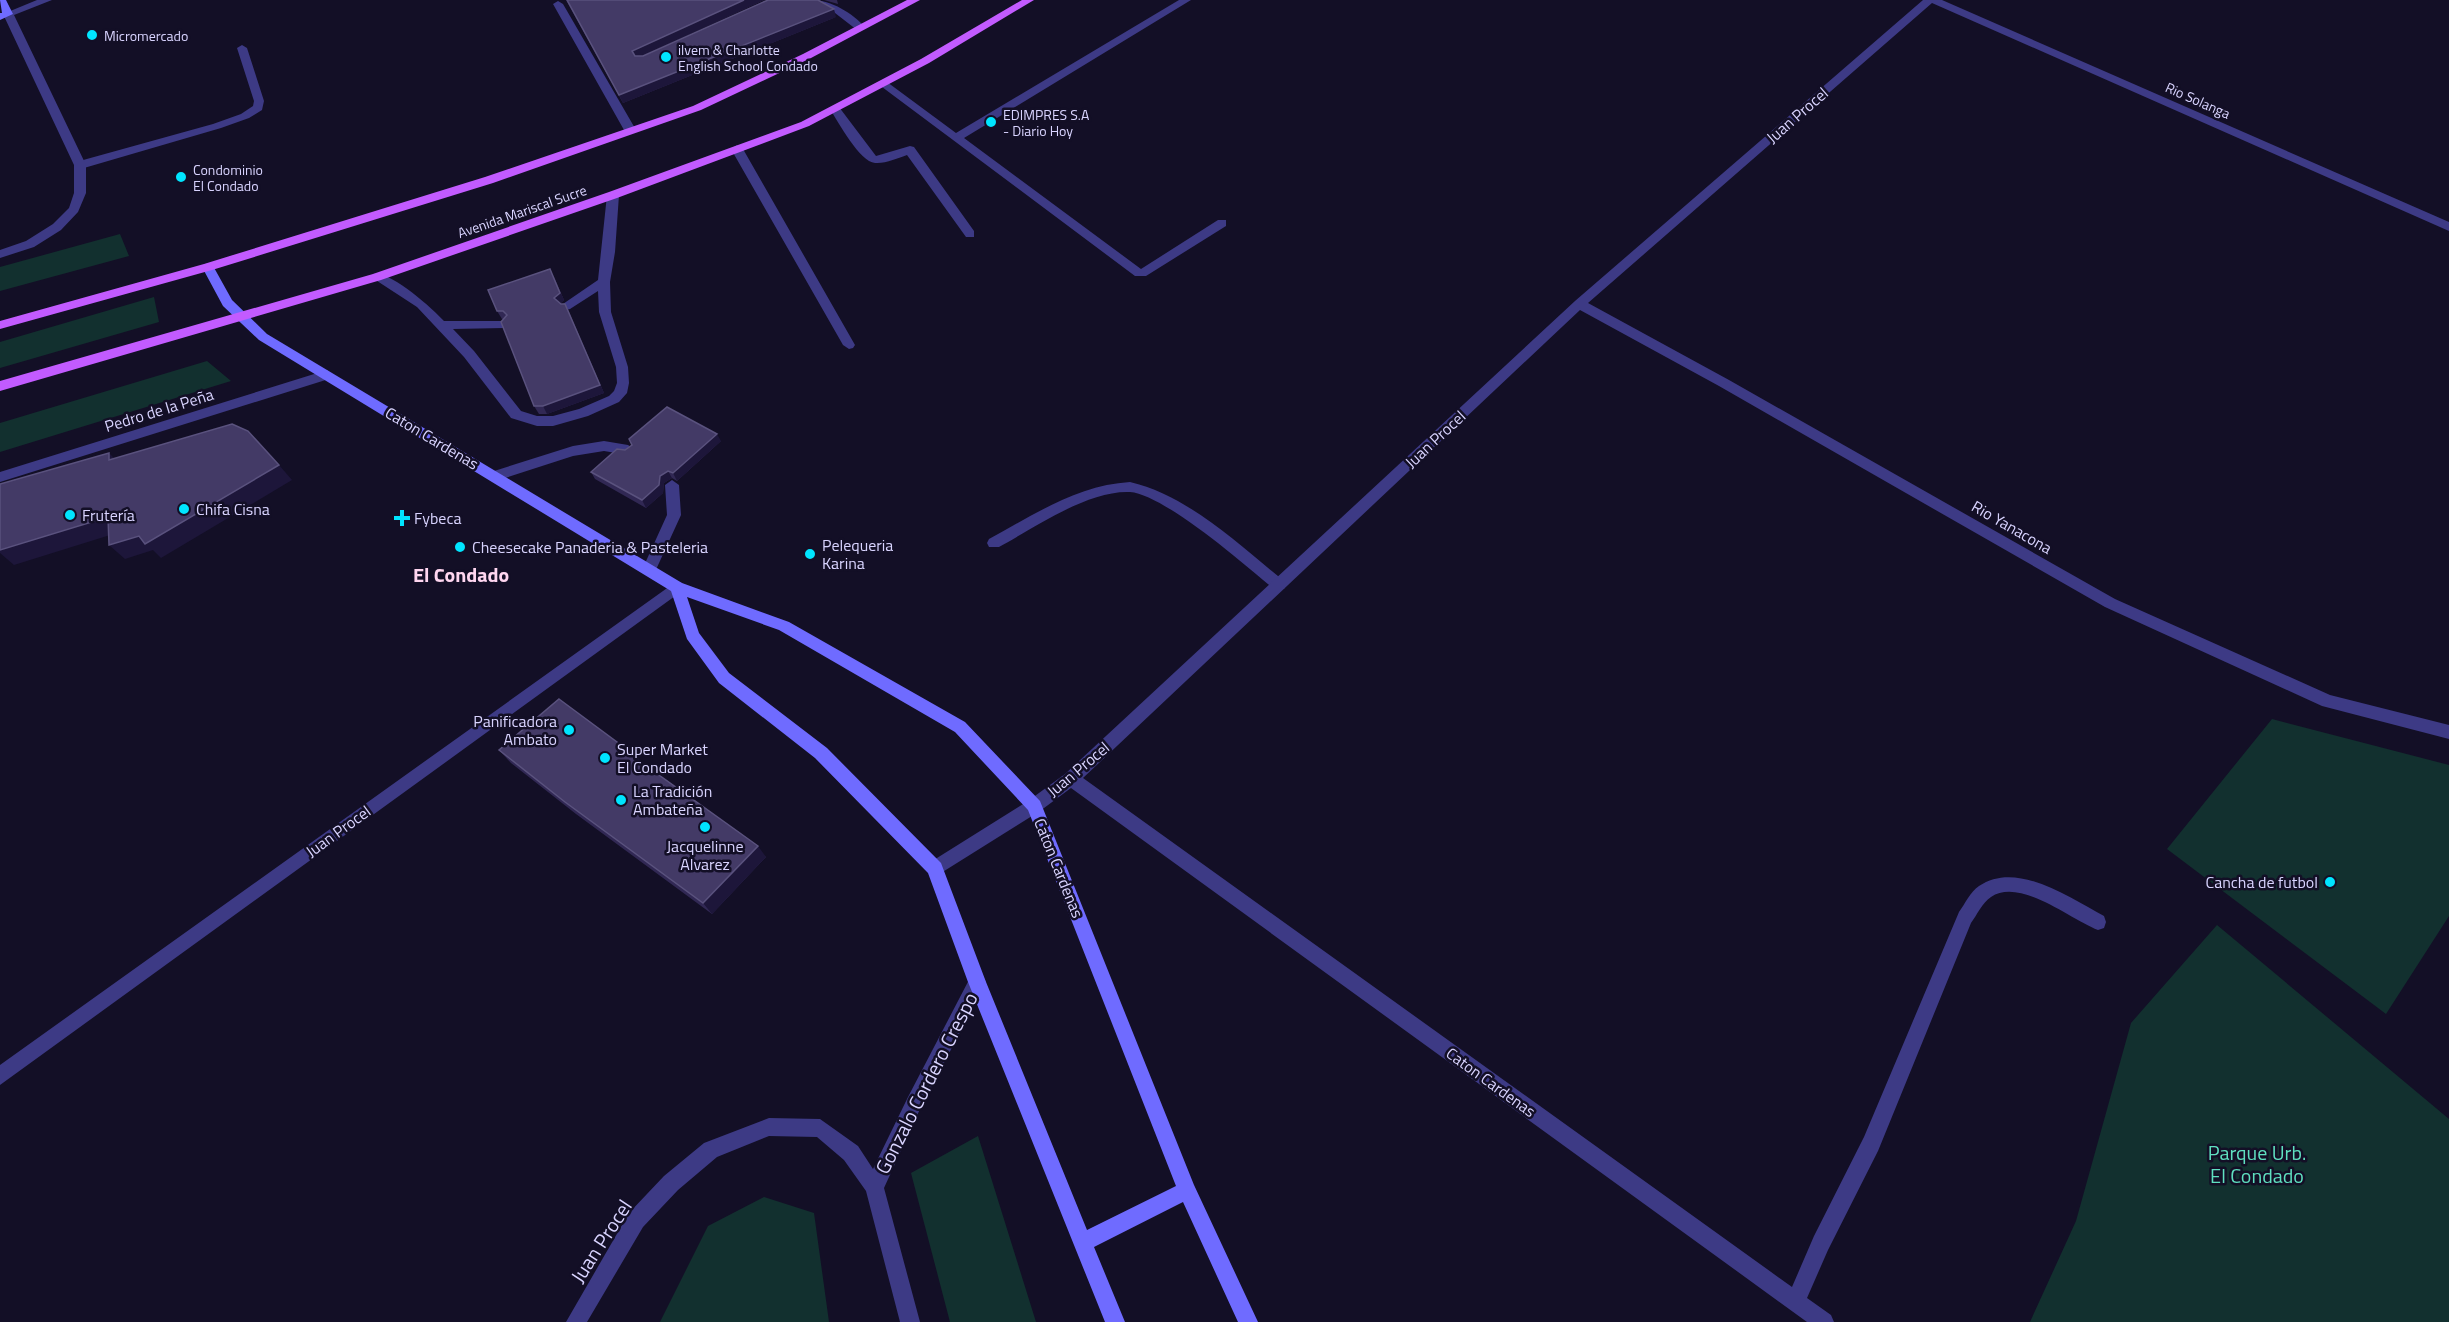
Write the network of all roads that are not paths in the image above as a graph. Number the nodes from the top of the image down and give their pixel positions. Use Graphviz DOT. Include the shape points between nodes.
graph roads {
  1 [pos="1,0"];
  2 [pos="47,0"];
  3 [pos="816,0"];
  4 [pos="915,0"];
  5 [pos="1029,0"];
  6 [pos="1186,0"];
  7 [pos="1929,0"];
  8 [pos="1934,0"];
  9 [pos="558,4"];
  10 [pos="4,16"];
  11 [pos="861,28"];
  12 [pos="242,48"];
  13 [pos="884,84"];
  14 [pos="835,110"];
  15 [pos="630,130"];
  16 [pos="956,138"];
  17 [pos="737,149"];
  18 [pos="80,165"];
  19 [pos="612,195"];
  20 [pos="1222,224"];
  21 [pos="2449,227"];
  22 [pos="970,234"];
  23 [pos="0,254"];
  24 [pos="208,267"];
  25 [pos="377,277"];
  26 [pos="604,282"];
  27 [pos="1579,304"];
  28 [pos="566,306"];
  29 [pos="242,314"];
  30 [pos="504,324"];
  31 [pos="0,325"];
  32 [pos="442,325"];
  33 [pos="849,345"];
  34 [pos="327,375"];
  35 [pos="0,386"];
  36 [pos="628,450"];
  37 [pos="496,476"];
  38 [pos="0,477"];
  39 [pos="672,485"];
  40 [pos="994,543"];
  41 [pos="649,570"];
  42 [pos="1279,585"];
  43 [pos="677,587"];
  44 [pos="2449,732"];
  45 [pos="1071,779"];
  46 [pos="1034,806"];
  47 [pos="935,868"];
  48 [pos="2098,922"];
  49 [pos="977,982"];
  50 [pos="0,1076"];
  51 [pos="874,1187"];
  52 [pos="1187,1190"];
  53 [pos="1083,1242"];
  54 [pos="1796,1301"];
  55 [pos="578,1321"];
  56 [pos="910,1322"];
  57 [pos="1115,1322"];
  58 [pos="1248,1322"];
  59 [pos="1824,1322"];
  1 -- 10 [label="street"];
  2 -- 10 [label="street"];
  3 -- 11 [label="street"];
  4 -- 11 [label="main road"];
  5 -- 13 [label="main road, Avenida Mariscal Sucre"];
  6 -- 16 [label="street"];
  7 -- 27 [label="street, Juan Procel"];
  8 -- 21 [label="street, Rio Solanga"];
  9 -- 15 [label="street"];
  10 -- 18 [label="street"];
  11 -- 15 [label="main road" via="697,108"];
  12 -- 18 [label="street" via="258,108 217,126"];
  13 -- 14 [label="main road, Avenida Mariscal Sucre"];
  13 -- 16 [label="street"];
  14 -- 17 [label="main road, Avenida Mariscal Sucre"];
  14 -- 22 [label="street" via="872,159 910,150"];
  15 -- 24 [label="main road" via="489,180"];
  16 -- 20 [label="street" via="1139,273"];
  17 -- 19 [label="main road, Avenida Mariscal Sucre"];
  17 -- 33 [label="street"];
  18 -- 23 [label="street" via="80,193 74,209 57,227 30,244"];
  19 -- 25 [label="main road, Avenida Mariscal Sucre"];
  19 -- 26 [label="street"];
  24 -- 29 [label="street, Caton Cardenas" via="227,303"];
  24 -- 31 [label="main road"];
  25 -- 29 [label="main road, Avenida Mariscal Sucre"];
  25 -- 32 [label="street" via="421,304"];
  26 -- 28 [label="street"];
  26 -- 32 [label="street" via="605,312 623,383 614,399 583,413 537,421 516,415"];
  27 -- 42 [label="street, Juan Procel"];
  27 -- 44 [label="street, Rio Yanacona" via="2110,603 2327,701"];
  29 -- 34 [label="street, Caton Cardenas" via="263,337"];
  29 -- 35 [label="main road, Avenida Mariscal Sucre"];
  30 -- 32 [label="street"];
  34 -- 37 [label="street, Caton Cardenas"];
  34 -- 38 [label="street, Pedro de la Peña"];
  36 -- 37 [label="street" via="604,446 573,451"];
  37 -- 41 [label="street, Caton Cardenas"];
  39 -- 41 [label="street" via="674,515"];
  40 -- 42 [label="street" via="1091,494 1130,486 1159,495"];
  41 -- 43 [label="street, Caton Cardenas"];
  42 -- 45 [label="street, Juan Procel"];
  43 -- 46 [label="street, Caton Cardenas" via="784,626 960,727"];
  43 -- 47 [label="street" via="692,635 724,678 821,753"];
  43 -- 50 [label="street, Juan Procel"];
  45 -- 46 [label="street, Juan Procel"];
  45 -- 54 [label="street, Caton Cardenas"];
  46 -- 47 [label="street, Juan Procel"];
  46 -- 52 [label="street, Caton Cardenas"];
  47 -- 49 [label="street"];
  48 -- 54 [label="street" via="2028,887 1997,885 1984,891 1965,918 1871,1144"];
  49 -- 51 [label="street, Gonzalo Cordero Crespo"];
  49 -- 53 [label="street"];
  51 -- 55 [label="street, Juan Procel" via="851,1153 820,1128 769,1126 711,1150 671,1183 636,1221"];
  51 -- 56 [label="street, Gonzalo Cordero Crespo"];
  52 -- 53 [label="street"];
  52 -- 58 [label="street, Caton Cardenas"];
  53 -- 57 [label="street"];
  54 -- 59 [label="street, Caton Cardenas"];
}
